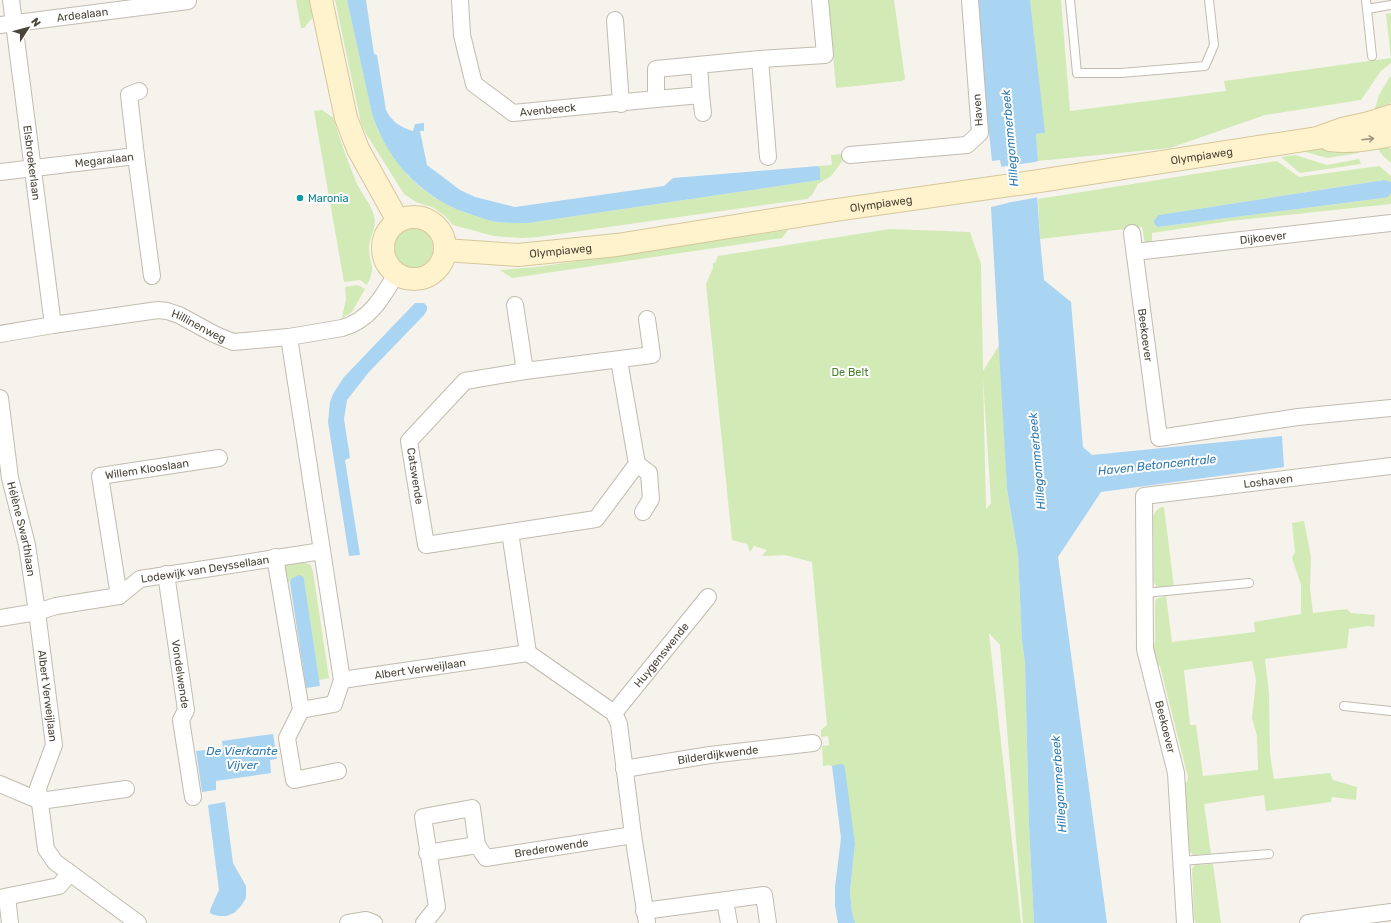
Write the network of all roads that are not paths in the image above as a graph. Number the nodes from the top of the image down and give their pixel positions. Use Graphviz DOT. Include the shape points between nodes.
graph roads {
  1 [pos="11,0"];
  2 [pos="321,0"];
  3 [pos="460,0"];
  4 [pos="820,0"];
  5 [pos="970,0"];
  6 [pos="1070,0"];
  7 [pos="1210,0"];
  8 [pos="1366,0"];
  9 [pos="188,1"];
  10 [pos="1391,5"];
  11 [pos="1367,9"];
  12 [pos="615,20"];
  13 [pos="7,24"];
  14 [pos="1372,56"];
  15 [pos="760,59"];
  16 [pos="699,65"];
  17 [pos="139,91"];
  18 [pos="701,95"];
  19 [pos="656,99"];
  20 [pos="621,104"];
  21 [pos="703,113"];
  22 [pos="1391,116"];
  23 [pos="1391,135"];
  24 [pos="1317,138"];
  25 [pos="850,155"];
  26 [pos="136,156"];
  27 [pos="768,157"];
  28 [pos="33,168"];
  29 [pos="0,172"];
  30 [pos="398,221"];
  31 [pos="1391,223"];
  32 [pos="1132,233"];
  33 [pos="445,250"];
  34 [pos="1135,252"];
  35 [pos="396,274"];
  36 [pos="152,276"];
  37 [pos="515,305"];
  38 [pos="647,319"];
  39 [pos="53,325"];
  40 [pos="0,334"];
  41 [pos="289,336"];
  42 [pos="619,360"];
  43 [pos="525,372"];
  44 [pos="0,398"];
  45 [pos="1391,408"];
  46 [pos="219,458"];
  47 [pos="637,464"];
  48 [pos="1391,466"];
  49 [pos="5,479"];
  50 [pos="1144,496"];
  51 [pos="642,512"];
  52 [pos="510,532"];
  53 [pos="322,551"];
  54 [pos="276,557"];
  55 [pos="166,574"];
  56 [pos="1249,584"];
  57 [pos="1145,593"];
  58 [pos="119,596"];
  59 [pos="708,597"];
  60 [pos="37,612"];
  61 [pos="0,618"];
  62 [pos="528,653"];
  63 [pos="342,680"];
  64 [pos="1344,706"];
  65 [pos="301,710"];
  66 [pos="1391,711"];
  67 [pos="614,713"];
  68 [pos="813,743"];
  69 [pos="624,770"];
  70 [pos="338,771"];
  71 [pos="0,784"];
  72 [pos="126,789"];
  73 [pos="193,796"];
  74 [pos="40,801"];
  75 [pos="633,835"];
  76 [pos="477,846"];
  77 [pos="427,853"];
  78 [pos="1269,854"];
  79 [pos="1182,861"];
  80 [pos="70,873"];
  81 [pos="3,898"];
  82 [pos="725,900"];
  83 [pos="1391,912"];
  84 [pos="646,917"];
  85 [pos="10,923"];
  86 [pos="138,923"];
  87 [pos="348,923"];
  88 [pos="374,923"];
  89 [pos="424,923"];
  90 [pos="728,923"];
  91 [pos="768,923"];
  92 [pos="1185,923"];
  93 [pos="1308,923"];
  1 -- 13 [label="street, Elsbroekerlaan"];
  2 -- 30 [label="main road" via="346,118 358,149"];
  3 -- 20 [label="street, Avenbeeck" via="462,35 474,84 514,113"];
  4 -- 15 [label="street" via="825,55"];
  5 -- 25 [label="street, Haven" via="980,133 967,145"];
  6 -- 7 [label="lane" via="1077,74 1205,66 1214,45"];
  8 -- 11 [label="lane"];
  9 -- 13 [label="street, Ardealaan"];
  10 -- 11 [label="lane"];
  11 -- 14 [label="lane"];
  12 -- 20 [label="street"];
  13 -- 28 [label="street, Elsbroekerlaan"];
  15 -- 16 [label="street"];
  15 -- 27 [label="street"];
  16 -- 18 [label="street"];
  16 -- 19 [label="street" via="656,69"];
  17 -- 26 [label="street, Megaralaan" via="128,95"];
  18 -- 19 [label="street, Avenbeeck"];
  18 -- 21 [label="street"];
  19 -- 20 [label="street, Avenbeeck"];
  22 -- 24 [label="main road, Olympiaweg"];
  24 -- 23 [label="main road, Olympiaweg, one-way" via="1344,142"];
  24 -- 33 [label="main road, Olympiaweg" via="617,245 518,255"];
  26 -- 28 [label="street, Megaralaan"];
  26 -- 36 [label="street"];
  28 -- 29 [label="street, Megaralaan"];
  28 -- 39 [label="street, Elsbroekerlaan"];
  30 -- 33 [label="main road" via="414,216 435,225 441,234"];
  30 -- 35 [label="main road" via="387,232 382,247 386,262"];
  31 -- 34 [label="street, Dijkoever"];
  32 -- 34 [label="street, Beekoever"];
  33 -- 35 [label="main road" via="441,263 428,276 414,279"];
  34 -- 45 [label="street, Beekoever" via="1159,438 1298,417"];
  35 -- 41 [label="street, Hillinenweg" via="381,298 360,321 342,328"];
  37 -- 43 [label="street"];
  38 -- 42 [label="street, Catswende" via="652,355"];
  39 -- 40 [label="street, Hillinenweg"];
  39 -- 41 [label="street, Hillinenweg" via="158,310 179,315 233,342"];
  41 -- 53 [label="street"];
  42 -- 43 [label="street, Catswende"];
  42 -- 47 [label="street"];
  43 -- 52 [label="street, Catswende" via="465,381 409,441 426,545"];
  44 -- 49 [label="street, Hélène Swarthlaan"];
  46 -- 58 [label="street, Willem Klooslaan" via="100,476"];
  47 -- 51 [label="street" via="649,473 651,499"];
  47 -- 52 [label="street, Catswende" via="596,519"];
  48 -- 50 [label="street, Loshaven"];
  49 -- 60 [label="street, Hélène Swarthlaan" via="26,545"];
  50 -- 57 [label="street, Beekoever"];
  52 -- 62 [label="street"];
  53 -- 54 [label="street, Lodewijk van Deyssellaan"];
  53 -- 63 [label="street"];
  54 -- 55 [label="street, Lodewijk van Deyssellaan"];
  54 -- 65 [label="street"];
  55 -- 58 [label="street, Lodewijk van Deyssellaan" via="140,579"];
  55 -- 73 [label="street, Vondelwende" via="186,710 181,720"];
  56 -- 57 [label="lane"];
  57 -- 79 [label="street, Beekoever" via="1145,649 1176,773"];
  58 -- 60 [label="street, Lodewijk van Deyssellaan" via="56,606"];
  59 -- 67 [label="street, Huygenswende"];
  60 -- 61 [label="street, Lodewijk van Deyssellaan"];
  60 -- 74 [label="street, Albert Verweijlaan" via="54,745 38,788"];
  62 -- 63 [label="street, Albert Verweijlaan"];
  62 -- 67 [label="street"];
  63 -- 65 [label="street" via="334,704"];
  64 -- 66 [label="lane"];
  65 -- 70 [label="street" via="287,738 287,780"];
  67 -- 69 [label="street" via="619,724"];
  68 -- 69 [label="street, Bilderdijkwende" via="710,754"];
  69 -- 75 [label="street"];
  71 -- 74 [label="street"];
  72 -- 74 [label="street"];
  74 -- 80 [label="street, Albert Verweijlaan" via="46,849 55,862"];
  75 -- 76 [label="street, Brederowende" via="486,858"];
  75 -- 84 [label="street"];
  76 -- 77 [label="street"];
  76 -- 77 [label="street" via="472,808 423,817"];
  77 -- 89 [label="street" via="436,907"];
  78 -- 79 [label="lane"];
  79 -- 92 [label="street, Beekoever"];
  80 -- 81 [label="street" via="60,886"];
  80 -- 86 [label="street, Albert Verweijlaan"];
  81 -- 85 [label="street"];
  82 -- 84 [label="street"];
  82 -- 90 [label="street"];
  82 -- 91 [label="street" via="764,895"];
  83 -- 93 [label="street"];
  87 -- 88 [label="street" via="366,920"];
}
